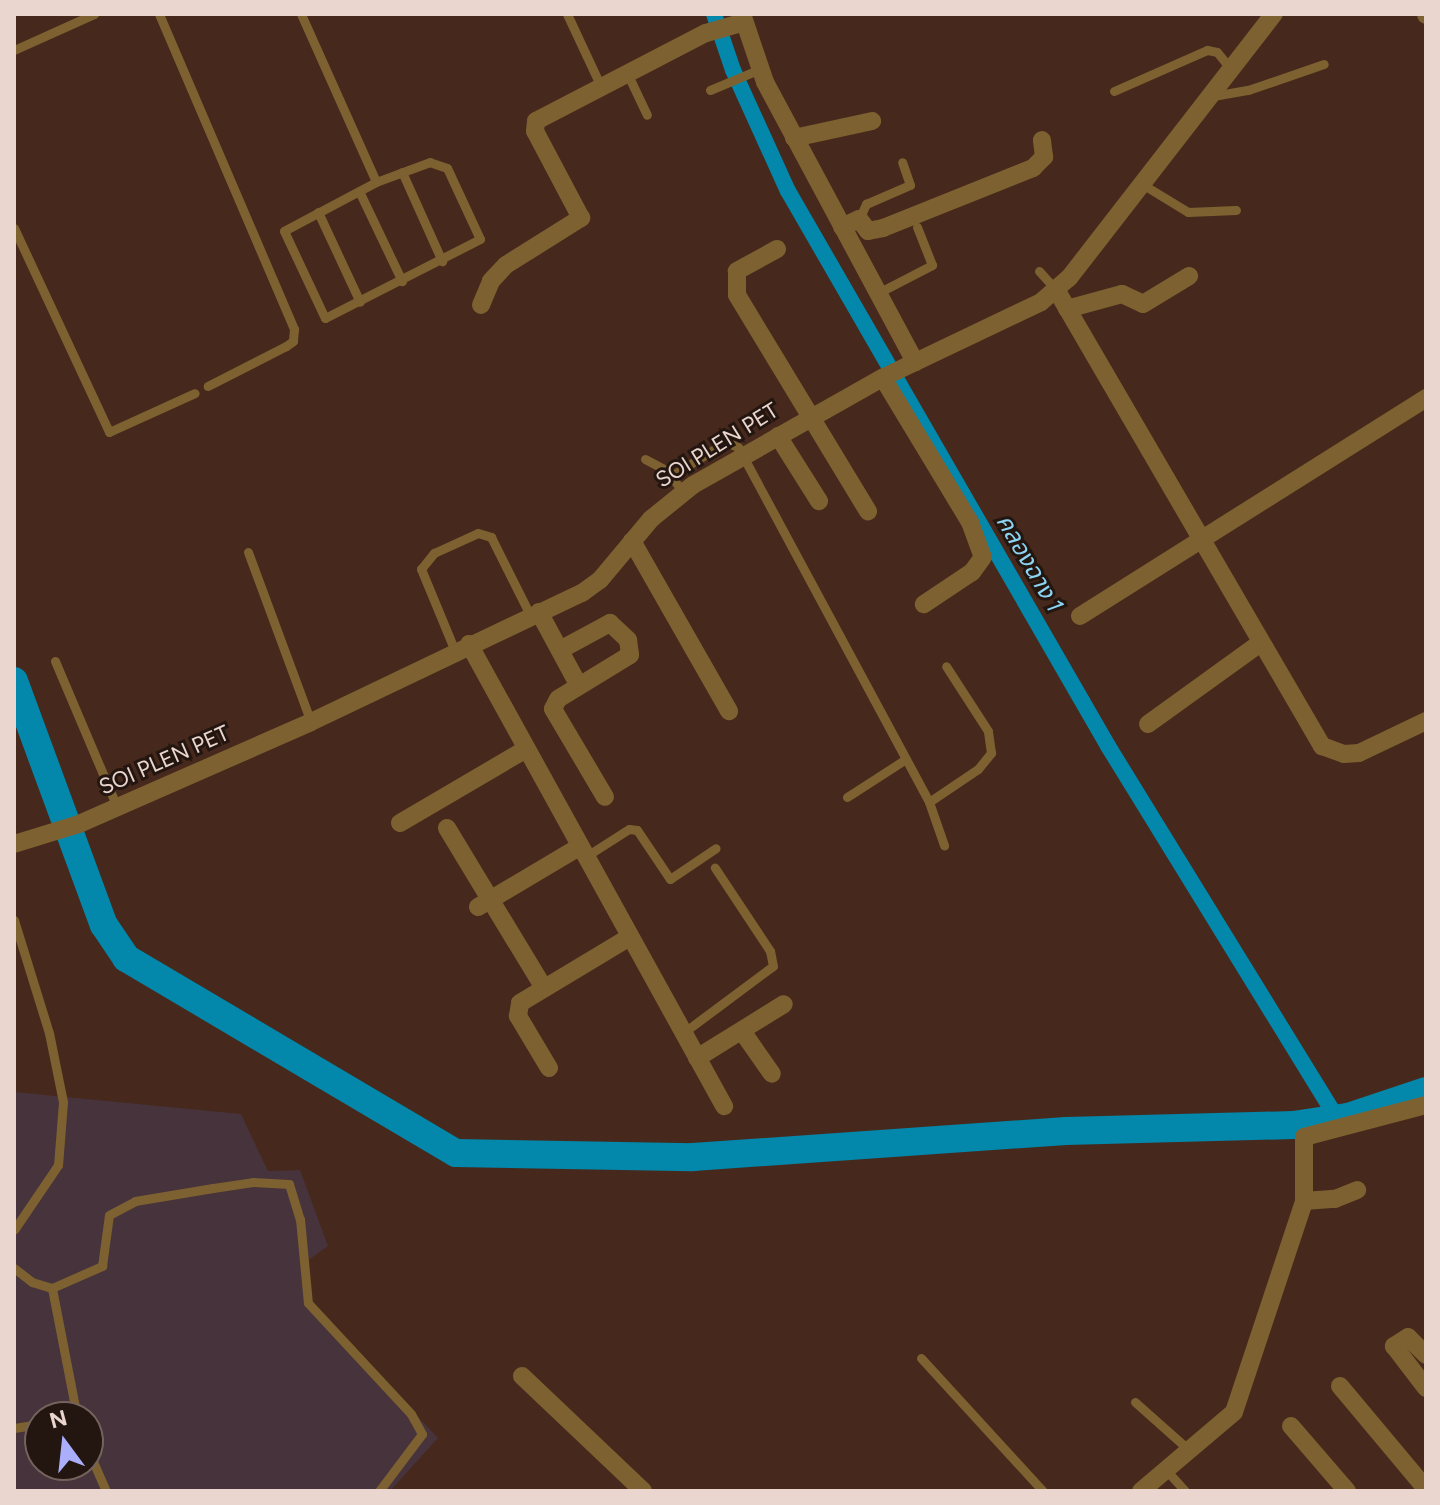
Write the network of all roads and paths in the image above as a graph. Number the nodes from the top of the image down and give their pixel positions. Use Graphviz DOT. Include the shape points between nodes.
graph roads {
  1 [pos="94,14"];
  2 [pos="159,14"];
  3 [pos="301,14"];
  4 [pos="567,14"];
  5 [pos="1274,14"];
  6 [pos="740,20"];
  7 [pos="14,50"];
  8 [pos="1324,64"];
  9 [pos="1231,69"];
  10 [pos="756,71"];
  11 [pos="628,75"];
  12 [pos="597,78"];
  13 [pos="710,90"];
  14 [pos="1114,91"];
  15 [pos="1209,96"];
  16 [pos="647,115"];
  17 [pos="872,121"];
  18 [pos="794,138"];
  19 [pos="1042,140"];
  20 [pos="902,162"];
  21 [pos="402,172"];
  22 [pos="376,182"];
  23 [pos="1142,184"];
  24 [pos="359,191"];
  25 [pos="1236,210"];
  26 [pos="318,212"];
  27 [pos="851,223"];
  28 [pos="917,227"];
  29 [pos="14,228"];
  30 [pos="777,249"];
  31 [pos="442,261"];
  32 [pos="1039,271"];
  33 [pos="1189,276"];
  34 [pos="402,281"];
  35 [pos="1057,291"];
  36 [pos="878,293"];
  37 [pos="360,302"];
  38 [pos="481,305"];
  39 [pos="1067,309"];
  40 [pos="895,372"];
  41 [pos="208,386"];
  42 [pos="195,393"];
  43 [pos="1426,398"];
  44 [pos="808,418"];
  45 [pos="778,436"];
  46 [pos="744,456"];
  47 [pos="645,459"];
  48 [pos="671,476"];
  49 [pos="683,492"];
  50 [pos="819,501"];
  51 [pos="868,511"];
  52 [pos="632,541"];
  53 [pos="1198,541"];
  54 [pos="248,552"];
  55 [pos="924,604"];
  56 [pos="535,614"];
  57 [pos="1080,616"];
  58 [pos="1259,644"];
  59 [pos="462,648"];
  60 [pos="560,650"];
  61 [pos="55,661"];
  62 [pos="946,666"];
  63 [pos="579,686"];
  64 [pos="729,711"];
  65 [pos="1426,721"];
  66 [pos="311,722"];
  67 [pos="1148,724"];
  68 [pos="526,749"];
  69 [pos="906,759"];
  70 [pos="605,797"];
  71 [pos="847,797"];
  72 [pos="929,802"];
  73 [pos="117,807"];
  74 [pos="400,823"];
  75 [pos="447,828"];
  76 [pos="14,844"];
  77 [pos="944,845"];
  78 [pos="716,848"];
  79 [pos="582,852"];
  80 [pos="715,868"];
  81 [pos="484,903"];
  82 [pos="14,920"];
  83 [pos="630,937"];
  84 [pos="544,988"];
  85 [pos="784,1004"];
  86 [pos="742,1031"];
  87 [pos="683,1033"];
  88 [pos="697,1058"];
  89 [pos="549,1068"];
  90 [pos="772,1074"];
  91 [pos="1426,1105"];
  92 [pos="724,1106"];
  93 [pos="1357,1190"];
  94 [pos="1304,1201"];
  95 [pos="14,1230"];
  96 [pos="14,1268"];
  97 [pos="52,1288"];
  98 [pos="1426,1355"];
  99 [pos="921,1358"];
  100 [pos="522,1376"];
  101 [pos="1340,1386"];
  102 [pos="1426,1388"];
  103 [pos="74,1401"];
  104 [pos="1135,1402"];
  105 [pos="1291,1426"];
  106 [pos="1190,1451"];
  107 [pos="1167,1471"];
  108 [pos="1426,1489"];
  109 [pos="379,1491"];
  110 [pos="643,1491"];
  111 [pos="1043,1491"];
  112 [pos="1141,1491"];
  113 [pos="1185,1491"];
  114 [pos="1347,1491"];
  1 -- 7 [label="lane"];
  2 -- 41 [label="lane" via="294,329 293,341 286,346"];
  3 -- 22 [label="lane"];
  4 -- 12 [label="lane"];
  5 -- 9 [label="street, SOI PLEN PET"];
  6 -- 10 [label="street"];
  6 -- 11 [label="street"];
  8 -- 15 [label="lane" via="1248,90"];
  9 -- 14 [label="lane" via="1217,52 1207,50"];
  9 -- 15 [label="street, SOI PLEN PET"];
  10 -- 13 [label="lane"];
  10 -- 18 [label="street"];
  11 -- 16 [label="lane"];
  11 -- 38 [label="street" via="534,125 581,218 506,265 491,281"];
  15 -- 23 [label="street, SOI PLEN PET"];
  17 -- 18 [label="street"];
  18 -- 27 [label="street"];
  19 -- 27 [label="street" via="1044,157 1033,168 883,228 868,231"];
  20 -- 27 [label="lane" via="910,185 866,204"];
  21 -- 22 [label="lane"];
  21 -- 31 [label="lane"];
  21 -- 31 [label="lane" via="430,162 447,168 480,236 479,242"];
  22 -- 24 [label="lane"];
  23 -- 25 [label="lane" via="1188,212"];
  23 -- 35 [label="street, SOI PLEN PET"];
  24 -- 26 [label="lane"];
  24 -- 34 [label="lane"];
  26 -- 37 [label="lane"];
  26 -- 37 [label="lane" via="284,231 291,254 322,316 331,318"];
  27 -- 36 [label="street"];
  28 -- 36 [label="lane" via="932,265"];
  29 -- 42 [label="lane" via="105,428 114,432"];
  30 -- 44 [label="street" via="742,267 734,285"];
  31 -- 34 [label="lane"];
  32 -- 35 [label="lane"];
  33 -- 39 [label="street" via="1143,304 1122,294"];
  34 -- 37 [label="lane"];
  35 -- 39 [label="street"];
  35 -- 40 [label="street, SOI PLEN PET" via="1020,314"];
  36 -- 40 [label="street"];
  39 -- 53 [label="street"];
  40 -- 44 [label="street, SOI PLEN PET"];
  40 -- 55 [label="street" via="983,557 972,572"];
  43 -- 53 [label="street"];
  44 -- 45 [label="street, SOI PLEN PET"];
  44 -- 51 [label="street"];
  45 -- 46 [label="street, SOI PLEN PET"];
  45 -- 50 [label="street"];
  46 -- 48 [label="lane" via="726,442"];
  46 -- 49 [label="street, SOI PLEN PET"];
  46 -- 69 [label="lane"];
  47 -- 48 [label="lane"];
  48 -- 49 [label="lane"];
  49 -- 52 [label="street, SOI PLEN PET"];
  52 -- 56 [label="street, SOI PLEN PET" via="600,580"];
  52 -- 64 [label="street"];
  53 -- 57 [label="street"];
  53 -- 58 [label="street"];
  54 -- 66 [label="lane"];
  56 -- 59 [label="street, SOI PLEN PET"];
  56 -- 59 [label="lane" via="491,537 478,533 445,548 421,569"];
  56 -- 60 [label="street"];
  58 -- 65 [label="street" via="1314,736 1332,751 1359,753"];
  58 -- 67 [label="street"];
  59 -- 66 [label="street, SOI PLEN PET"];
  59 -- 68 [label="street"];
  60 -- 63 [label="street"];
  60 -- 63 [label="street" via="610,623 628,640 630,655"];
  61 -- 73 [label="lane"];
  62 -- 72 [label="lane" via="988,731 991,753 978,769"];
  63 -- 70 [label="street" via="553,709"];
  66 -- 73 [label="street, SOI PLEN PET"];
  68 -- 74 [label="street"];
  68 -- 79 [label="street"];
  69 -- 71 [label="lane"];
  69 -- 72 [label="lane"];
  72 -- 77 [label="lane"];
  73 -- 76 [label="street, SOI PLEN PET"];
  75 -- 81 [label="street"];
  78 -- 79 [label="lane" via="670,879 637,830"];
  79 -- 81 [label="street"];
  79 -- 83 [label="street"];
  80 -- 87 [label="lane" via="770,951 773,966"];
  81 -- 84 [label="street"];
  82 -- 95 [label="lane" via="49,1033 63,1102 58,1165"];
  83 -- 84 [label="street"];
  83 -- 87 [label="street"];
  84 -- 89 [label="street" via="517,1010"];
  85 -- 86 [label="street"];
  86 -- 88 [label="street"];
  86 -- 90 [label="street"];
  87 -- 88 [label="street"];
  88 -- 92 [label="street"];
  91 -- 94 [label="street" via="1304,1137"];
  93 -- 94 [label="street" via="1335,1199"];
  94 -- 106 [label="street" via="1234,1412"];
  96 -- 97 [label="lane" via="32,1282"];
  97 -- 103 [label="lane"];
  97 -- 109 [label="lane" via="102,1266 109,1215 118,1206 253,1182 289,1184 300,1219 308,1303 411,1414 422,1434"];
  98 -- 102 [label="street" via="1408,1337 1394,1346"];
  99 -- 111 [label="lane"];
  100 -- 110 [label="street"];
  101 -- 108 [label="street"];
  104 -- 106 [label="lane"];
  105 -- 114 [label="street"];
  106 -- 107 [label="street"];
  107 -- 112 [label="street"];
  107 -- 113 [label="lane"];
}
